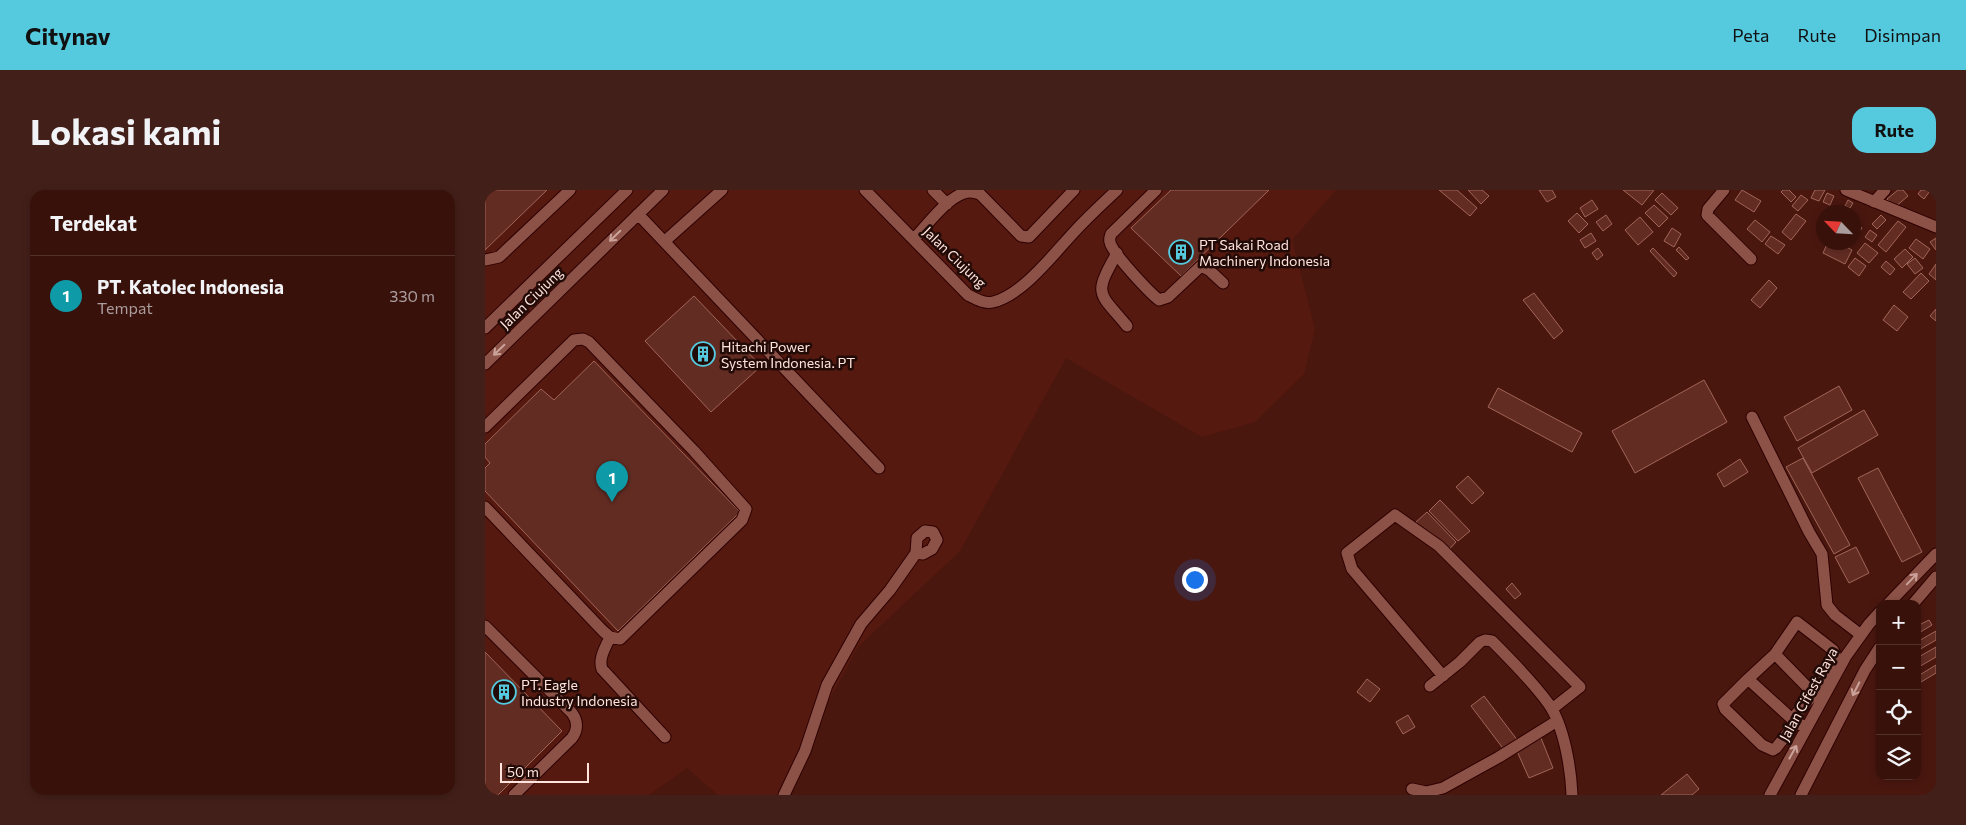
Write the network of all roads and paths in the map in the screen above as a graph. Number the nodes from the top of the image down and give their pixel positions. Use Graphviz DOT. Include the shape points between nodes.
graph roads {
  1 [pos="571,190"];
  2 [pos="627,190"];
  3 [pos="663,190"];
  4 [pos="722,190"];
  5 [pos="865,190"];
  6 [pos="933,190"];
  7 [pos="1074,190"];
  8 [pos="1117,190"];
  9 [pos="1156,190"];
  10 [pos="1723,190"];
  11 [pos="1846,190"];
  12 [pos="1885,190"];
  13 [pos="1874,202"];
  14 [pos="947,204"];
  15 [pos="638,214"];
  16 [pos="1936,227"];
  17 [pos="914,239"];
  18 [pos="665,241"];
  19 [pos="1117,254"];
  20 [pos="1751,259"];
  21 [pos="485,260"];
  22 [pos="1223,284"];
  23 [pos="1127,326"];
  24 [pos="485,328"];
  25 [pos="485,364"];
  26 [pos="1752,417"];
  27 [pos="485,426"];
  28 [pos="879,468"];
  29 [pos="485,507"];
  30 [pos="916,553"];
  31 [pos="1936,554"];
  32 [pos="1936,577"];
  33 [pos="1892,600"];
  34 [pos="1916,600"];
  35 [pos="1876,617"];
  36 [pos="485,626"];
  37 [pos="1861,635"];
  38 [pos="610,638"];
  39 [pos="1876,653"];
  40 [pos="1775,654"];
  41 [pos="1443,676"];
  42 [pos="1748,679"];
  43 [pos="1430,686"];
  44 [pos="1814,694"];
  45 [pos="1552,709"];
  46 [pos="1557,722"];
  47 [pos="1799,723"];
  48 [pos="665,737"];
  49 [pos="1412,789"];
  50 [pos="514,795"];
  51 [pos="783,795"];
  52 [pos="1572,795"];
  53 [pos="1769,795"];
  54 [pos="1801,795"];
  1 -- 21 [label="street" via="499,257"];
  2 -- 24 [label="street"];
  3 -- 15 [label="street, Jalan Ciujung"];
  4 -- 18 [label="street"];
  5 -- 17 [label="street, Jalan Ciujung"];
  6 -- 14 [label="street"];
  7 -- 14 [label="street" via="1029,236 1024,237 980,194 962,193"];
  8 -- 17 [label="street, Jalan Ciujung" via="1021,288 991,303 968,295"];
  9 -- 19 [label="street" via="1111,234 1109,241"];
  10 -- 20 [label="street" via="1707,215"];
  11 -- 13 [label="street"];
  12 -- 13 [label="street"];
  13 -- 16 [label="street"];
  14 -- 17 [label="street"];
  15 -- 18 [label="street"];
  15 -- 25 [label="street, Jalan Ciujung, one-way"];
  18 -- 28 [label="street"];
  19 -- 22 [label="street" via="1159,300 1168,298 1201,266"];
  19 -- 23 [label="street" via="1100,289 1102,296"];
  26 -- 37 [label="street" via="1822,554 1827,605"];
  27 -- 38 [label="street" via="574,340 583,339 744,505 746,513 742,520 694,568 625,636 620,640"];
  29 -- 38 [label="street"];
  30 -- 51 [label="street" via="861,624 827,684 805,751"];
  33 -- 31 [label="street, one-way"];
  32 -- 34 [label="street"];
  35 -- 37 [label="street, Jalan Cifest Raya"];
  36 -- 50 [label="street" via="572,713 577,726 572,738"];
  37 -- 47 [label="street, Jalan Cifest Raya"];
  38 -- 48 [label="street" via="601,658 602,669"];
  39 -- 54 [label="street, one-way"];
  40 -- 42 [label="street"];
  40 -- 44 [label="street"];
  40 -- 44 [label="street" via="1797,622 1833,650 1835,662"];
  41 -- 43 [label="street"];
  41 -- 45 [label="street" via="1480,642 1489,639"];
  41 -- 45 [label="street" via="1352,569 1347,552 1395,516 1439,546 1580,687"];
  42 -- 47 [label="street"];
  42 -- 47 [label="street" via="1723,706 1763,745 1773,750"];
  44 -- 47 [label="street"];
  45 -- 46 [label="street"];
  46 -- 49 [label="street" via="1443,788 1426,792"];
  46 -- 52 [label="street" via="1570,770"];
  53 -- 47 [label="street, Jalan Cifest Raya, one-way"];
}
